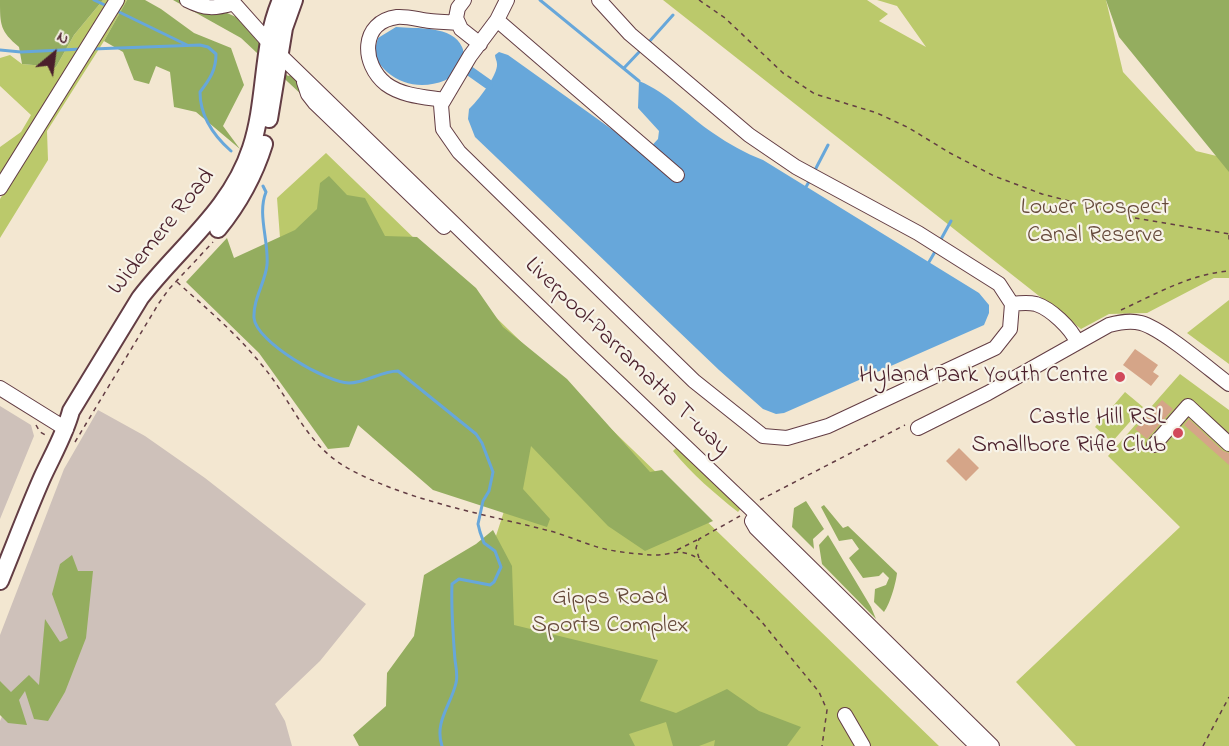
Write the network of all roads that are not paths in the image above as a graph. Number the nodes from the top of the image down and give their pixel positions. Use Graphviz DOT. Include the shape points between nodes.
graph roads {
  1 [pos="117,0"];
  2 [pos="187,0"];
  3 [pos="282,0"];
  4 [pos="294,0"];
  5 [pos="464,0"];
  6 [pos="507,0"];
  7 [pos="599,0"];
  8 [pos="233,1"];
  9 [pos="497,20"];
  10 [pos="458,22"];
  11 [pos="480,44"];
  12 [pos="274,56"];
  13 [pos="444,100"];
  14 [pos="677,175"];
  15 [pos="0,188"];
  16 [pos="1012,304"];
  17 [pos="1077,342"];
  18 [pos="1229,384"];
  19 [pos="0,388"];
  20 [pos="915,425"];
  21 [pos="66,429"];
  22 [pos="1229,443"];
  23 [pos="1154,445"];
  24 [pos="756,508"];
  25 [pos="0,581"];
  26 [pos="845,715"];
  27 [pos="862,746"];
  28 [pos="977,746"];
  29 [pos="992,746"];
  1 -- 15 [label="street"];
  2 -- 8 [label="street" via="202,7 221,7"];
  3 -- 12 [label="main road" via="273,25"];
  4 -- 12 [label="main road"];
  5 -- 10 [label="street" via="458,8"];
  6 -- 9 [label="street"];
  7 -- 16 [label="street" via="630,34 748,135 796,167 918,233 999,284"];
  8 -- 12 [label="street, Liverpool–Parramatta T-way"];
  9 -- 11 [label="street"];
  9 -- 14 [label="street"];
  10 -- 11 [label="street"];
  10 -- 13 [label="street" via="398,17 378,24 369,38 369,61 376,75 388,85 408,94"];
  11 -- 13 [label="street"];
  12 -- 21 [label="main road, Widemere Road" via="259,118 255,170 244,192 164,284 81,417"];
  12 -- 24 [label="street, Liverpool–Parramatta T-way" via="303,77 581,347"];
  13 -- 16 [label="street" via="443,129 459,152 694,381 763,436 788,438 828,426 995,348 1010,329"];
  16 -- 17 [label="street" via="1035,304 1046,309"];
  17 -- 18 [label="street" via="1109,325 1143,323"];
  17 -- 20 [label="street" via="988,393"];
  19 -- 21 [label="street"];
  21 -- 25 [label="main road, Widemere Road" via="34,495"];
  22 -- 23 [label="street" via="1188,406"];
  24 -- 28 [label="street" via="752,520 756,528"];
  24 -- 29 [label="street, Liverpool–Parramatta T-way"];
  26 -- 27 [label="street"];
}
